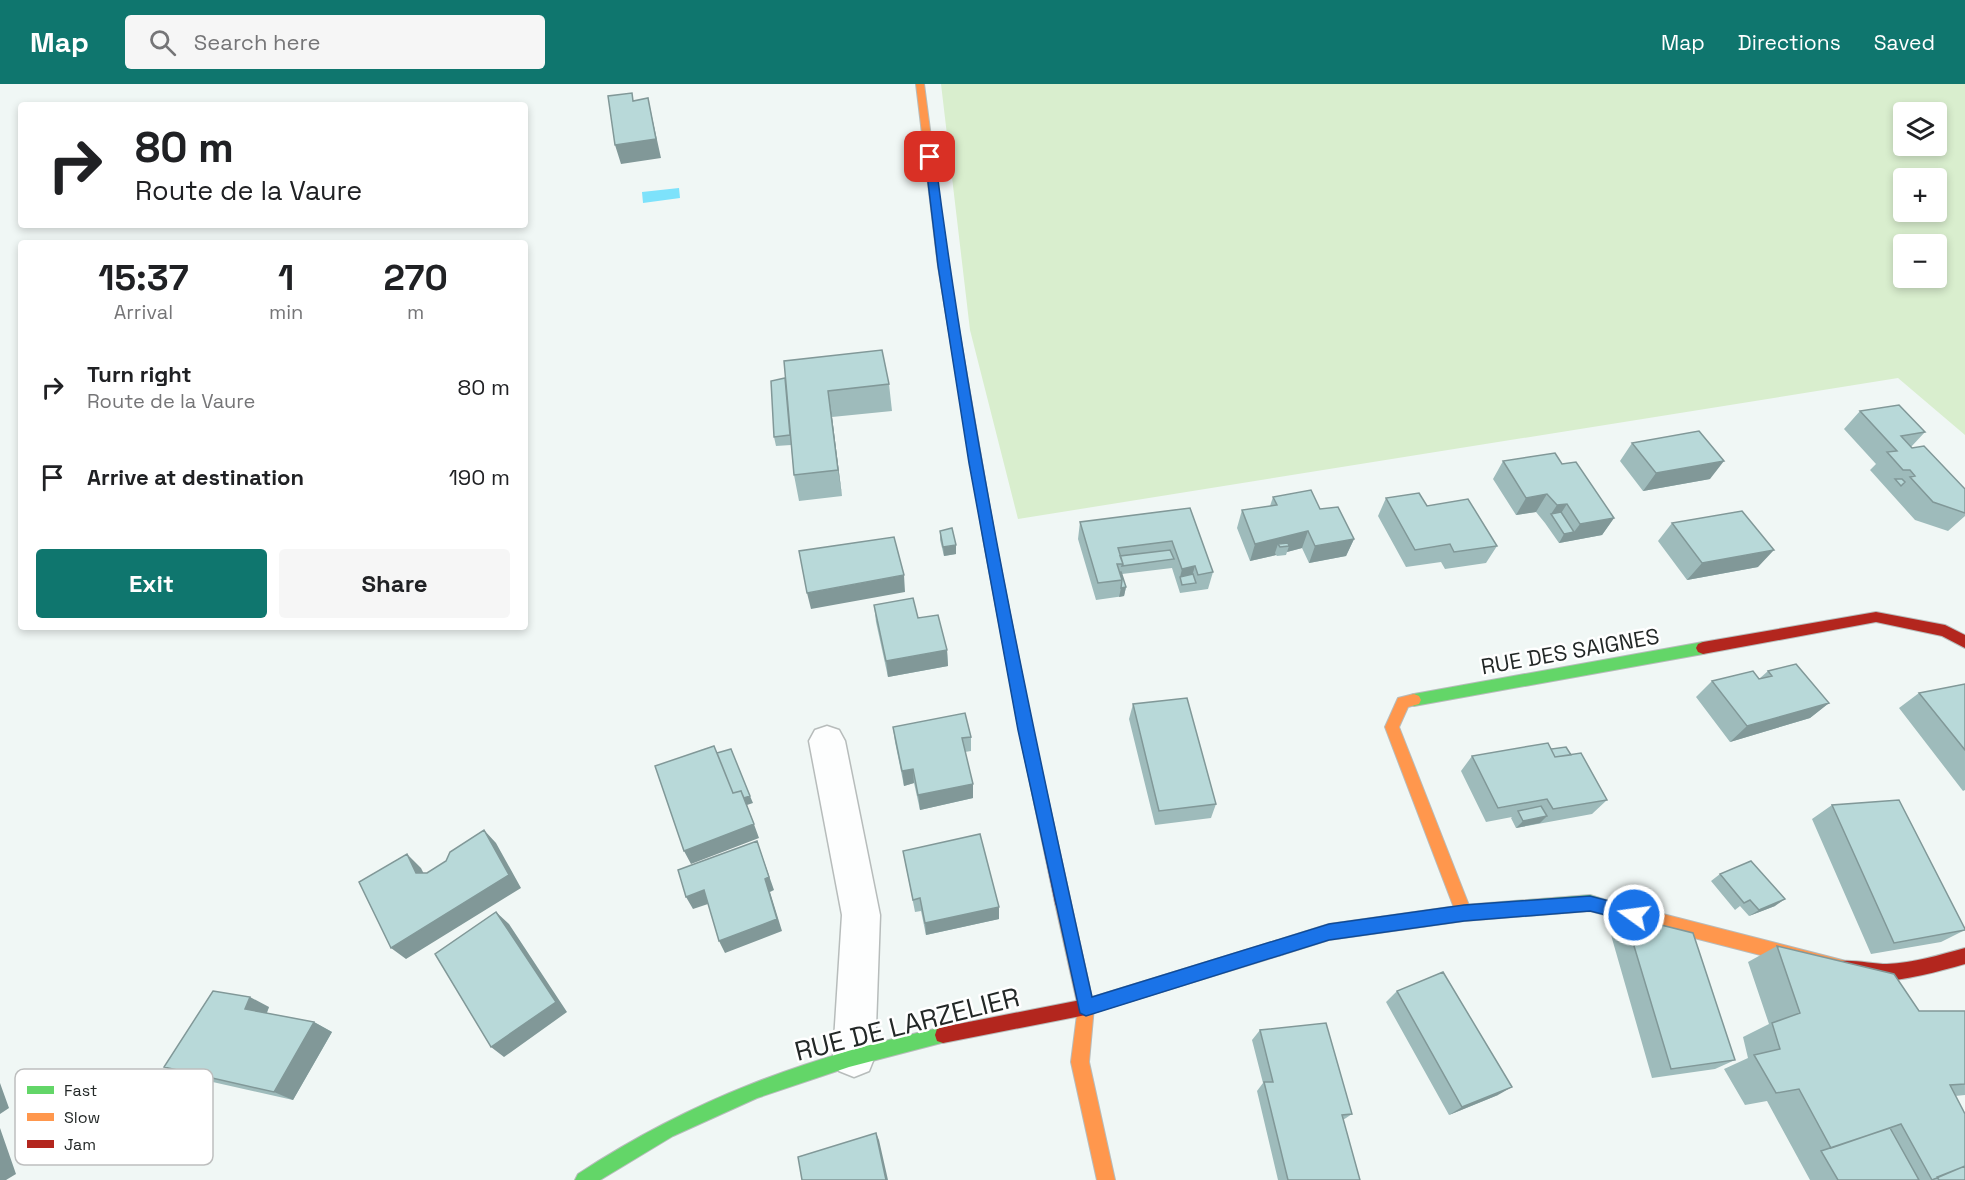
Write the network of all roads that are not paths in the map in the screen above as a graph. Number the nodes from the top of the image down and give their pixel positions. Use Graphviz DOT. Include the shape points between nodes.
graph roads {
  1 [pos="920,84"];
  2 [pos="1965,642"];
  3 [pos="827,741"];
  4 [pos="1464,913"];
  5 [pos="1965,956"];
  6 [pos="1086,1007"];
  7 [pos="854,1056"];
  8 [pos="584,1180"];
  9 [pos="1106,1180"];
  1 -- 6 [label="street" via="943,266 975,463 1026,730"];
  2 -- 4 [label="street, RUE DES SAIGNES" via="1945,631 1876,617 1403,702 1392,727"];
  3 -- 7 [label="street" via="861,915"];
  4 -- 5 [label="street, RUE DE LARZELIER" via="1590,903 1854,971 1907,972"];
  4 -- 6 [label="street, RUE DE LARZELIER" via="1329,932"];
  6 -- 7 [label="street, RUE DE LARZELIER"];
  6 -- 9 [label="street" via="1080,1062"];
  7 -- 8 [label="street, RUE DE LARZELIER" via="780,1080 721,1106 627,1150"];
}
